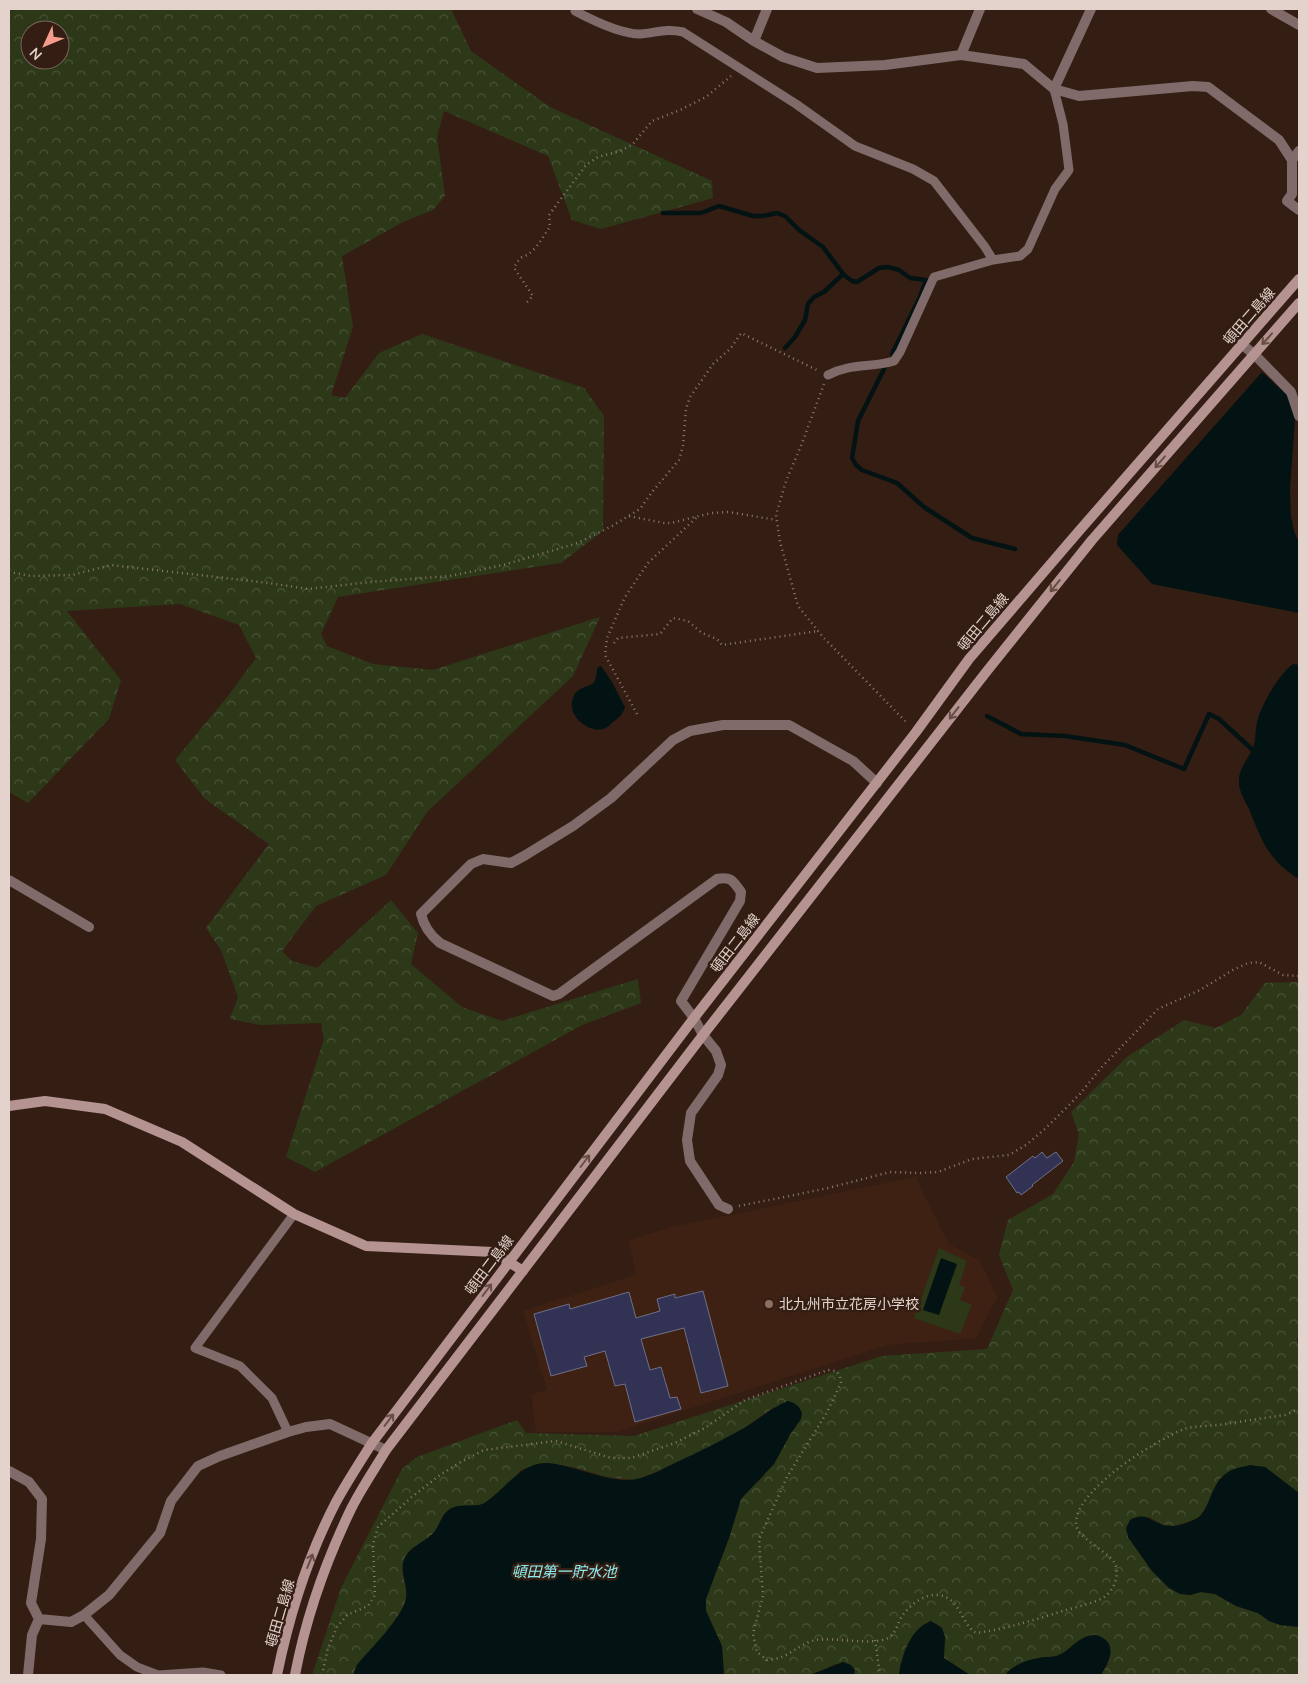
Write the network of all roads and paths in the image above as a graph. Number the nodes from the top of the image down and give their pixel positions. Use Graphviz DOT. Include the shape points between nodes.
graph roads {
  1 [pos="697,9"];
  2 [pos="767,9"];
  3 [pos="980,9"];
  4 [pos="1091,9"];
  5 [pos="1271,9"];
  6 [pos="574,11"];
  7 [pos="1299,24"];
  8 [pos="754,41"];
  9 [pos="961,56"];
  10 [pos="739,68"];
  11 [pos="1054,89"];
  12 [pos="1299,151"];
  13 [pos="1292,160"];
  14 [pos="1299,210"];
  15 [pos="993,260"];
  16 [pos="1299,279"];
  17 [pos="526,302"];
  18 [pos="1299,303"];
  19 [pos="1241,344"];
  20 [pos="1254,354"];
  21 [pos="828,375"];
  22 [pos="1299,416"];
  23 [pos="629,516"];
  24 [pos="697,517"];
  25 [pos="776,520"];
  26 [pos="9,572"];
  27 [pos="818,631"];
  28 [pos="614,643"];
  29 [pos="637,714"];
  30 [pos="916,732"];
  31 [pos="876,783"];
  32 [pos="9,880"];
  33 [pos="89,927"];
  34 [pos="1299,976"];
  35 [pos="694,1018"];
  36 [pos="703,1035"];
  37 [pos="9,1106"];
  38 [pos="728,1209"];
  39 [pos="294,1214"];
  40 [pos="509,1262"];
  41 [pos="523,1272"];
  42 [pos="1299,1409"];
  43 [pos="288,1432"];
  44 [pos="372,1443"];
  45 [pos="386,1450"];
  46 [pos="9,1471"];
  47 [pos="84,1615"];
  48 [pos="39,1619"];
  49 [pos="875,1640"];
  50 [pos="28,1675"];
  51 [pos="221,1675"];
  52 [pos="277,1675"];
  53 [pos="295,1675"];
  54 [pos="322,1675"];
  55 [pos="880,1675"];
  1 -- 8 [label="street" via="726,22"];
  2 -- 8 [label="street"];
  3 -- 9 [label="street"];
  4 -- 11 [label="street"];
  5 -- 7 [label="street"];
  6 -- 10 [label="lane" via="622,31 640,34 664,30 683,32"];
  8 -- 9 [label="street" via="783,57 817,68"];
  9 -- 11 [label="street" via="1024,64"];
  10 -- 15 [label="lane" via="855,146 934,181"];
  10 -- 17 [label="path" via="706,97 652,121 632,145 598,157 586,165 549,215 550,227 533,250 518,259 514,268 533,296"];
  11 -- 13 [label="street" via="1079,96 1208,87 1280,140"];
  11 -- 15 [label="lane" via="1069,170 1055,189 1028,250 1020,256"];
  12 -- 13 [label="street"];
  13 -- 14 [label="street" via="1292,194 1286,201"];
  15 -- 21 [label="lane" via="934,277 894,361 840,368"];
  16 -- 19 [label="main road, 頓田二島線"];
  18 -- 20 [label="main road, 頓田二島線, one-way"];
  19 -- 20 [label="street"];
  19 -- 30 [label="main road, 頓田二島線" via="969,659"];
  20 -- 22 [label="street" via="1292,392"];
  20 -- 36 [label="main road, 頓田二島線, one-way" via="1092,540"];
  21 -- 23 [label="path" via="741,333 690,397 679,460 640,508"];
  21 -- 25 [label="path" via="786,481"];
  23 -- 24 [label="path" via="664,523"];
  23 -- 26 [label="path" via="578,543 504,565 450,576 308,589 111,566 72,574 31,576"];
  24 -- 25 [label="path" via="729,512"];
  24 -- 29 [label="path" via="648,563 625,597 607,638 605,655"];
  25 -- 27 [label="path" via="798,606"];
  27 -- 28 [label="path" via="722,645 688,621 672,618 660,634 618,638"];
  27 -- 30 [label="path"];
  30 -- 31 [label="main road, 頓田二島線"];
  31 -- 35 [label="main road, 頓田二島線"];
  31 -- 35 [label="street" via="853,761 789,725 723,725 690,731 673,740 611,798 532,851 511,863 483,859 471,864 421,914 431,936 440,943 552,996 607,960 711,883 725,877 741,892 740,900 682,1001"];
  32 -- 33 [label="street"];
  34 -- 38 [label="path" via="1283,975 1259,962 1248,963 1158,1009 1046,1128 1010,1155 972,1159 938,1172 890,1172"];
  35 -- 36 [label="street"];
  40 -- 35 [label="main road, 頓田二島線, one-way"];
  36 -- 38 [label="street" via="716,1051 721,1065 718,1075 691,1113 687,1140 690,1161 719,1205"];
  36 -- 41 [label="main road, 頓田二島線"];
  37 -- 39 [label="main road" via="45,1101 105,1110 182,1142"];
  39 -- 40 [label="main road" via="366,1246 493,1252"];
  39 -- 43 [label="lane" via="195,1348 240,1366 272,1398"];
  40 -- 41 [label="main road"];
  44 -- 40 [label="main road, 頓田二島線, one-way"];
  41 -- 45 [label="main road, 頓田二島線"];
  42 -- 49 [label="path" via="1285,1415 1185,1429 1126,1462 1089,1495 1075,1524 1079,1533 1113,1560 1117,1568 1118,1577 1104,1597 1001,1630 976,1634 968,1629 959,1609 950,1600 939,1595 929,1596 918,1600 902,1616 888,1638"];
  43 -- 44 [label="street" via="330,1424"];
  43 -- 47 [label="street" via="198,1466 170,1501 160,1533 109,1595"];
  44 -- 45 [label="street"];
  52 -- 44 [label="main road, 頓田二島線, one-way" via="287,1630 309,1563 336,1502"];
  45 -- 53 [label="main road, 頓田二島線" via="351,1508 325,1567"];
  46 -- 48 [label="street" via="29,1482 42,1499 41,1539 31,1603"];
  47 -- 48 [label="street" via="71,1622"];
  47 -- 51 [label="lane" via="120,1654 137,1667 158,1675 204,1672"];
  48 -- 50 [label="street" via="32,1635"];
  49 -- 54 [label="path" via="815,1640 781,1658 767,1660 757,1652 753,1634 763,1596 759,1539 787,1477 841,1383 836,1372 828,1370 746,1400 705,1428 675,1443 631,1458 611,1458 556,1441 484,1450 459,1463 378,1527 373,1544 375,1595 368,1606 347,1615 337,1626"];
  49 -- 55 [label="path"];
}
